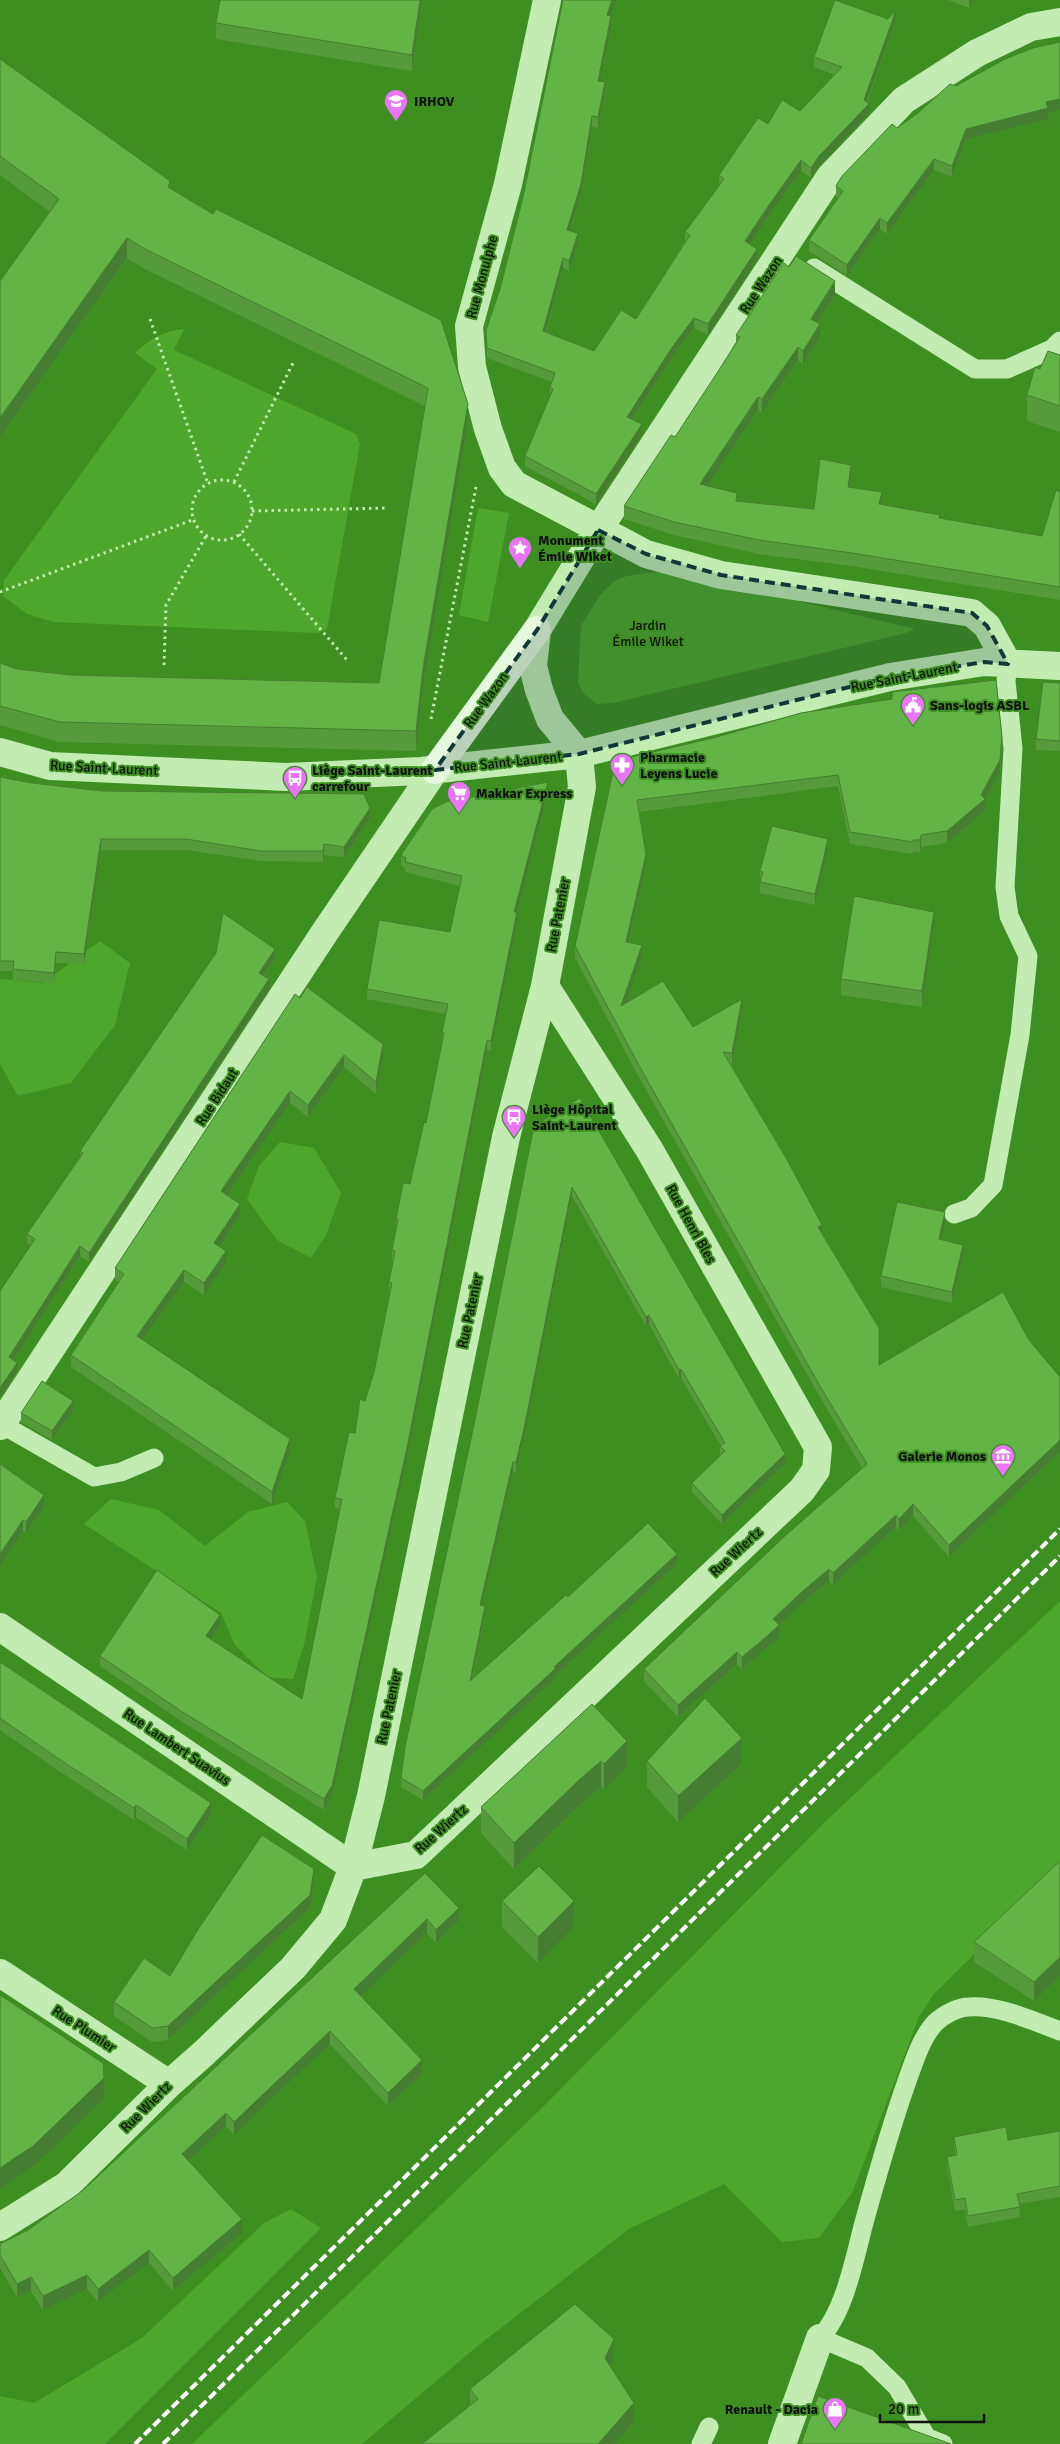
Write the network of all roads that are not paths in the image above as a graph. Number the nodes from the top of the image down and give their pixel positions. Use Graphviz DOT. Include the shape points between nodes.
graph roads {
  1 [pos="547,0"];
  2 [pos="1060,22"];
  3 [pos="784,249"];
  4 [pos="1060,342"];
  5 [pos="598,530"];
  6 [pos="537,630"];
  7 [pos="1008,664"];
  8 [pos="1060,666"];
  9 [pos="0,752"];
  10 [pos="579,754"];
  11 [pos="435,770"];
  12 [pos="545,986"];
  13 [pos="954,1214"];
  14 [pos="0,1425"];
  15 [pos="154,1458"];
  16 [pos="816,1470"];
  17 [pos="0,1627"];
  18 [pos="353,1867"];
  19 [pos="0,1974"];
  20 [pos="1060,2031"];
  21 [pos="168,2084"];
  22 [pos="0,2227"];
  23 [pos="820,2338"];
  24 [pos="709,2426"];
  25 [pos="701,2444"];
  26 [pos="782,2444"];
  27 [pos="943,2444"];
  1 -- 5 [label="street, Rue Monulphe" via="508,184 469,326 472,367 499,460 514,484"];
  2 -- 3 [label="street, Rue Wazon" via="1031,27 977,53 904,100 830,177"];
  3 -- 4 [label="lane" via="975,369 1008,369 1052,349"];
  3 -- 5 [label="street, Rue Wazon"];
  5 -- 6 [label="street, Rue Wazon"];
  5 -- 7 [label="street" via="646,554 721,575 972,613 987,626"];
  6 -- 10 [label="street, Rue Wazon" via="533,666 539,690 550,719"];
  6 -- 11 [label="street, Rue Wazon"];
  7 -- 8 [label="street, Rue Saint-Laurent"];
  7 -- 10 [label="street, Rue Saint-Laurent" via="984,662 890,678"];
  7 -- 13 [label="lane" via="1006,681 1013,749 1005,887 1010,916 1028,956 1020,1035 993,1185 971,1208"];
  9 -- 11 [label="street, Rue Saint-Laurent" via="50,766 277,777"];
  10 -- 11 [label="street, Rue Saint-Laurent"];
  10 -- 12 [label="street, Rue Patenier" via="582,787"];
  11 -- 14 [label="street, Rue Bidaut"];
  12 -- 16 [label="street, Rue Henri Bles" via="649,1149 818,1447"];
  12 -- 18 [label="street, Rue Patenier" via="506,1137 371,1796"];
  14 -- 15 [label="lane" via="94,1477 121,1472"];
  16 -- 18 [label="street, Rue Wiertz" via="802,1490 416,1855"];
  17 -- 18 [label="street, Rue Lambert Suavius"];
  18 -- 21 [label="street, Rue Wiertz" via="332,1920 293,1968"];
  19 -- 21 [label="street, Rue Plumier"];
  20 -- 23 [label="lane" via="995,2010 968,2006 951,2012 936,2023 924,2040 897,2109 851,2271 830,2327"];
  21 -- 22 [label="street, Rue Wiertz" via="68,2185"];
  23 -- 26 [label="street"];
  23 -- 27 [label="lane" via="868,2358 897,2387 927,2438"];
  24 -- 25 [label="lane"];
}
